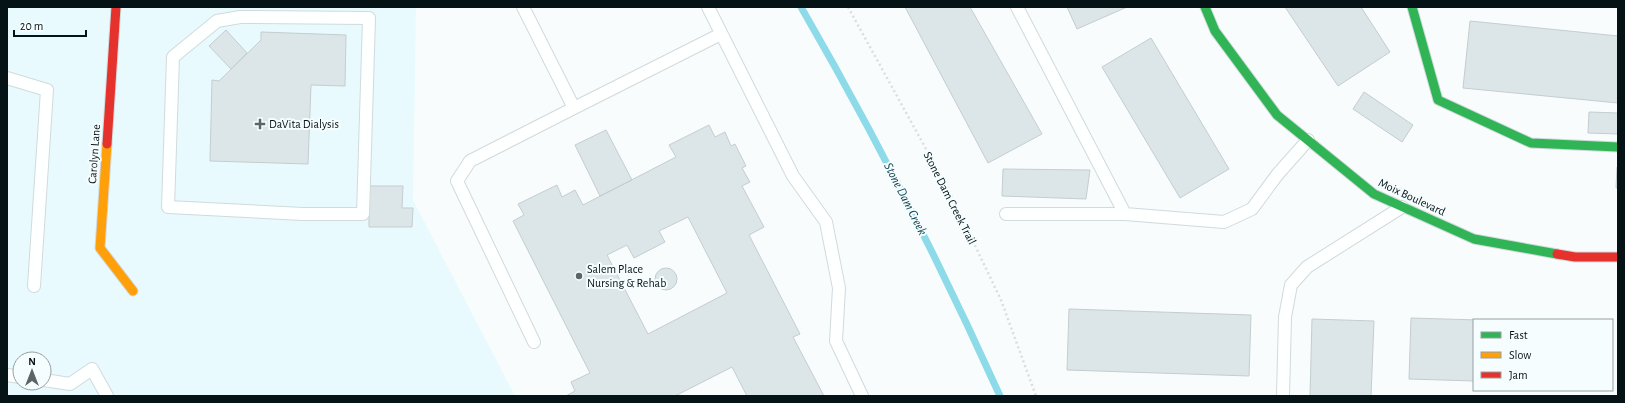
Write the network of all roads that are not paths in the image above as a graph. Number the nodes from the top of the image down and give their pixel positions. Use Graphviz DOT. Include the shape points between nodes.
graph roads {
  1 [pos="116,7"];
  2 [pos="523,7"];
  3 [pos="708,7"];
  4 [pos="1017,7"];
  5 [pos="1205,7"];
  6 [pos="1412,7"];
  7 [pos="369,18"];
  8 [pos="721,34"];
  9 [pos="7,78"];
  10 [pos="574,108"];
  11 [pos="1308,140"];
  12 [pos="1618,147"];
  13 [pos="1402,206"];
  14 [pos="1006,214"];
  15 [pos="1125,214"];
  16 [pos="1618,257"];
  17 [pos="34,286"];
  18 [pos="133,291"];
  19 [pos="534,342"];
  20 [pos="52,381"];
  21 [pos="108,396"];
  22 [pos="862,396"];
  23 [pos="1283,396"];
  1 -- 18 [label="street, Carolyn Lane" via="100,248"];
  2 -- 10 [label="lane"];
  3 -- 8 [label="lane"];
  4 -- 15 [label="lane"];
  5 -- 11 [label="street, Moix Boulevard" via="1215,30 1277,115"];
  6 -- 12 [label="street" via="1438,100 1531,143"];
  7 -- 7 [label="lane" via="363,214 303,214 168,207 173,57 217,20 240,17"];
  8 -- 10 [label="lane"];
  8 -- 22 [label="lane" via="793,176 826,222 839,288 836,341"];
  9 -- 17 [label="lane" via="21,80 48,90"];
  10 -- 19 [label="lane" via="470,160 457,181"];
  11 -- 13 [label="street, Moix Boulevard" via="1374,194"];
  11 -- 15 [label="lane" via="1277,174 1252,209 1224,222"];
  13 -- 16 [label="street, Moix Boulevard" via="1474,239 1575,257"];
  13 -- 23 [label="lane" via="1306,267 1291,285 1285,317"];
  14 -- 15 [label="lane"];
  20 -- 21 [label="lane" via="70,384 92,369"];
}
